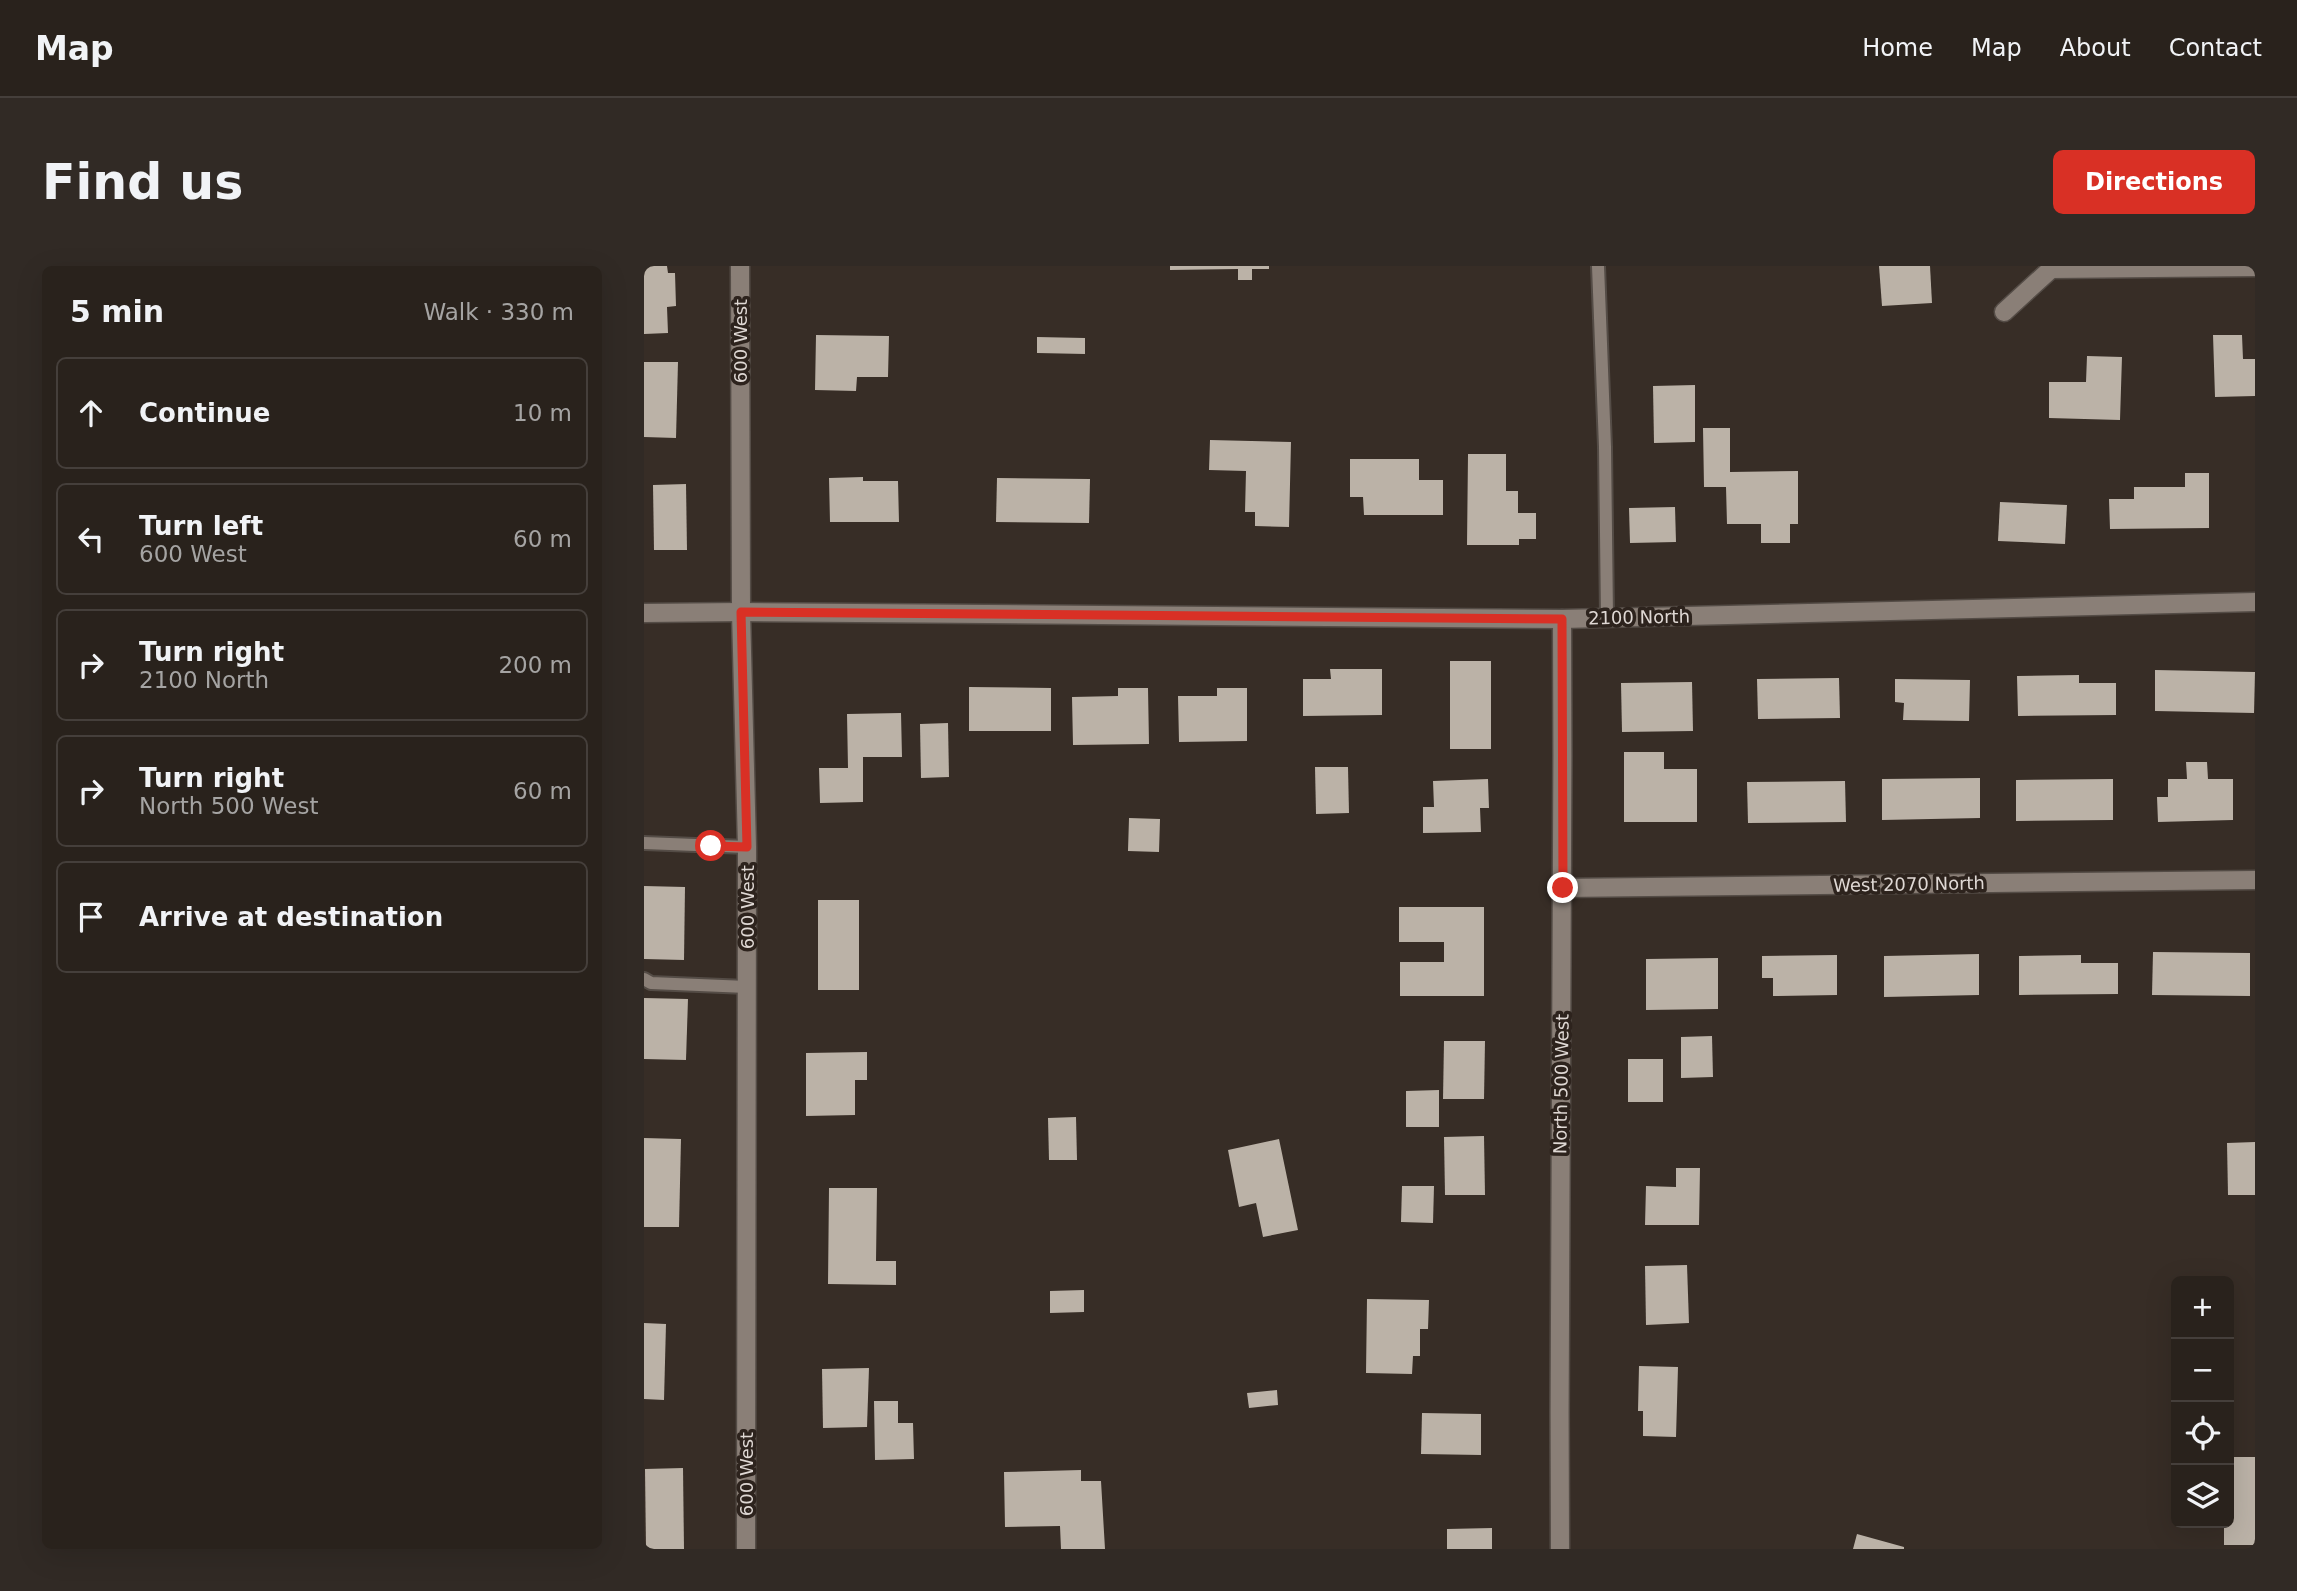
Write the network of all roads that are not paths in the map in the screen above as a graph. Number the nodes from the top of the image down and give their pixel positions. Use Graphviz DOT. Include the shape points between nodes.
graph roads {
  1 [pos="740,266"];
  2 [pos="1598,266"];
  3 [pos="2255,267"];
  4 [pos="2004,312"];
  5 [pos="2255,602"];
  6 [pos="741,612"];
  7 [pos="644,613"];
  8 [pos="1607,618"];
  9 [pos="1562,619"];
  10 [pos="644,844"];
  11 [pos="747,847"];
  12 [pos="2255,880"];
  13 [pos="1563,888"];
  14 [pos="644,979"];
  15 [pos="747,987"];
  16 [pos="746,1549"];
  17 [pos="1560,1549"];
  1 -- 6 [label="street, 600 West"];
  2 -- 8 [label="lane"];
  3 -- 4 [label="street" via="2051,269"];
  5 -- 8 [label="street, 2100 North"];
  6 -- 7 [label="street, 2100 North"];
  6 -- 9 [label="street, 2100 North"];
  6 -- 11 [label="street, 600 West"];
  8 -- 9 [label="street, 2100 North"];
  9 -- 13 [label="street, North 500 West"];
  10 -- 11 [label="lane"];
  11 -- 15 [label="street, 600 West"];
  12 -- 13 [label="street, West 2070 North"];
  13 -- 17 [label="street, North 500 West"];
  14 -- 15 [label="lane" via="676,985"];
  15 -- 16 [label="street, 600 West"];
}
